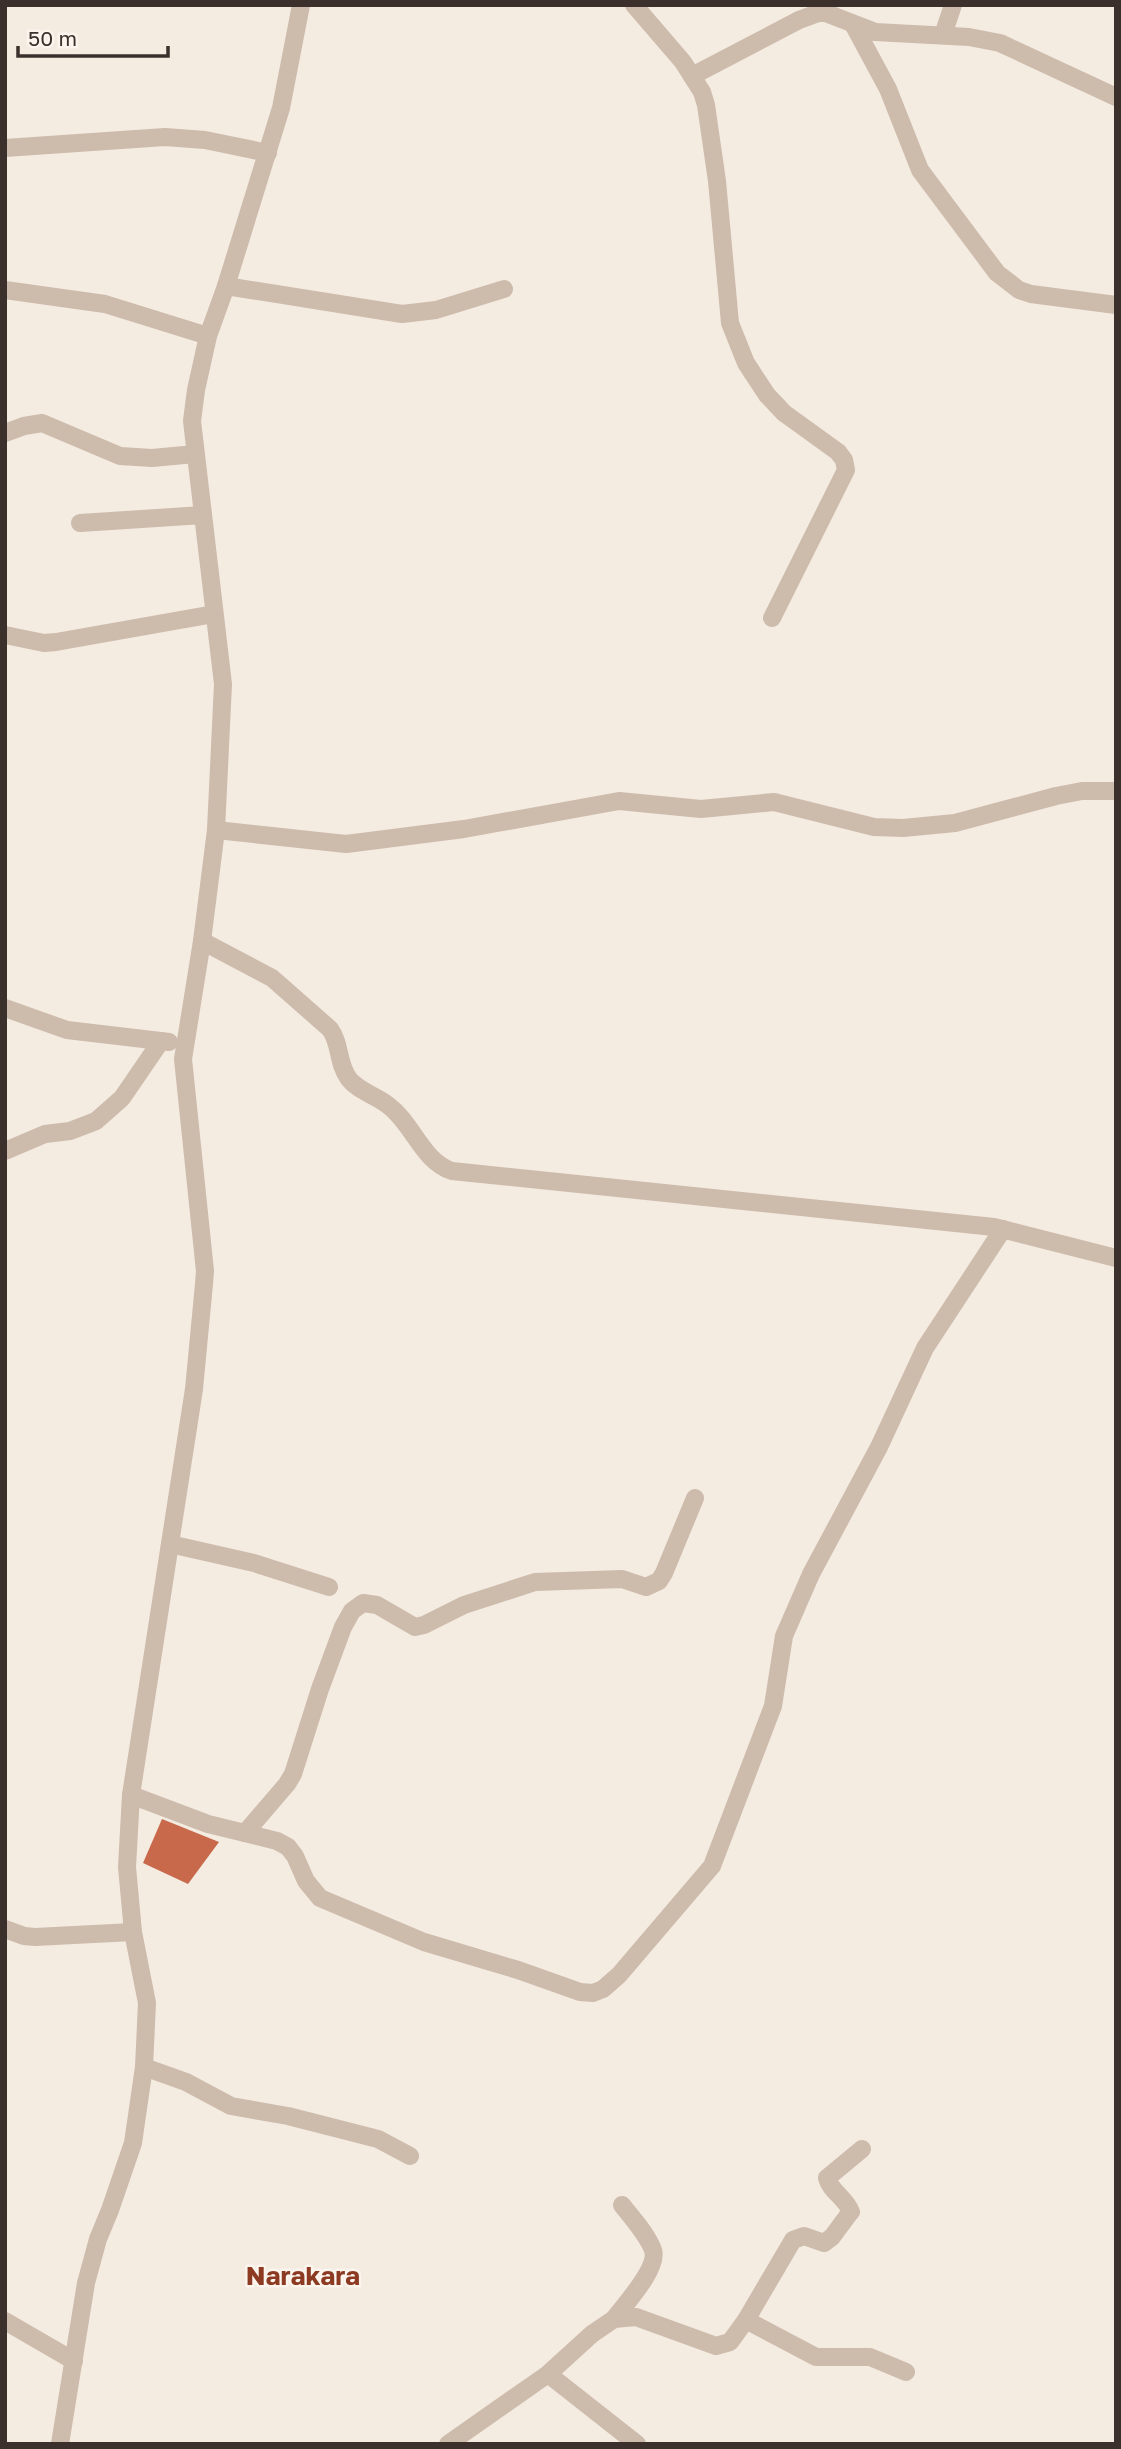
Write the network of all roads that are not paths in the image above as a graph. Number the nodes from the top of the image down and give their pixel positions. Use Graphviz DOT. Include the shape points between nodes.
graph roads {
  1 [pos="301,5"];
  2 [pos="634,5"];
  3 [pos="953,5"];
  4 [pos="852,24"];
  5 [pos="943,35"];
  6 [pos="692,76"];
  7 [pos="1116,97"];
  8 [pos="5,148"];
  9 [pos="268,153"];
  10 [pos="226,286"];
  11 [pos="504,289"];
  12 [pos="5,290"];
  13 [pos="1116,305"];
  14 [pos="208,336"];
  15 [pos="5,433"];
  16 [pos="195,454"];
  17 [pos="202,515"];
  18 [pos="80,523"];
  19 [pos="214,614"];
  20 [pos="772,618"];
  21 [pos="5,635"];
  22 [pos="1116,791"];
  23 [pos="216,830"];
  24 [pos="202,941"];
  25 [pos="5,1008"];
  26 [pos="161,1041"];
  27 [pos="184,1044"];
  28 [pos="5,1151"];
  29 [pos="1003,1229"];
  30 [pos="1116,1258"];
  31 [pos="695,1498"];
  32 [pos="170,1544"];
  33 [pos="329,1587"];
  34 [pos="131,1795"];
  35 [pos="245,1833"];
  36 [pos="5,1928"];
  37 [pos="133,1932"];
  38 [pos="145,2067"];
  39 [pos="862,2148"];
  40 [pos="410,2157"];
  41 [pos="622,2205"];
  42 [pos="614,2319"];
  43 [pos="746,2320"];
  44 [pos="5,2321"];
  45 [pos="74,2361"];
  46 [pos="906,2372"];
  47 [pos="548,2374"];
  48 [pos="60,2444"];
  49 [pos="448,2444"];
  50 [pos="637,2444"];
  1 -- 9 [label="street"];
  2 -- 6 [label="street"];
  3 -- 5 [label="street"];
  4 -- 5 [label="street" via="895,34"];
  4 -- 6 [label="street" via="826,13 810,15"];
  4 -- 13 [label="street" via="888,89 920,170 997,273 1031,295"];
  5 -- 7 [label="street" via="1000,43"];
  6 -- 20 [label="street" via="706,105 730,323 738,344 767,395 845,460 846,470"];
  8 -- 9 [label="street" via="165,137"];
  9 -- 10 [label="street"];
  10 -- 11 [label="street" via="402,314 436,310"];
  10 -- 14 [label="street"];
  12 -- 14 [label="street" via="105,304"];
  14 -- 16 [label="street" via="195,390"];
  15 -- 16 [label="street" via="42,423 120,456"];
  16 -- 17 [label="street"];
  17 -- 18 [label="street"];
  17 -- 19 [label="street"];
  19 -- 21 [label="street" via="56,642"];
  19 -- 23 [label="street" via="223,684"];
  22 -- 23 [label="street" via="1082,791 955,823 903,828 874,827 774,802 701,809 619,801 464,830 346,844"];
  23 -- 24 [label="street"];
  24 -- 27 [label="street"];
  24 -- 29 [label="street" via="272,978 330,1028 351,1082 389,1106 441,1168"];
  25 -- 26 [label="street" via="67,1030"];
  26 -- 27 [label="street"];
  26 -- 28 [label="street" via="122,1098 96,1121 45,1134"];
  27 -- 32 [label="street" via="205,1271 194,1389"];
  29 -- 30 [label="street"];
  29 -- 35 [label="street" via="925,1348 880,1447 811,1574 784,1636 773,1706 712,1866 603,1989 580,1992 424,1942 328,1903 313,1892 288,1847"];
  31 -- 35 [label="street" via="664,1573 646,1587 622,1579 535,1582 464,1605 418,1627 377,1605 357,1605 343,1627 293,1774"];
  32 -- 33 [label="street" via="254,1563"];
  32 -- 34 [label="street"];
  34 -- 35 [label="street"];
  34 -- 37 [label="street" via="127,1867"];
  36 -- 37 [label="street" via="35,1937"];
  37 -- 38 [label="street" via="147,2003"];
  38 -- 40 [label="street" via="232,2106 378,2139"];
  38 -- 45 [label="street" via="133,2143 92,2258"];
  39 -- 43 [label="street" via="827,2178 848,2204 849,2214 824,2242 800,2235 793,2240"];
  41 -- 42 [label="street" via="654,2255 651,2268"];
  42 -- 43 [label="street" via="636,2316 716,2346 730,2342"];
  42 -- 47 [label="street"];
  43 -- 46 [label="street" via="816,2357 870,2357"];
  44 -- 45 [label="street"];
  45 -- 48 [label="street"];
  47 -- 49 [label="street"];
  47 -- 50 [label="street"];
}
